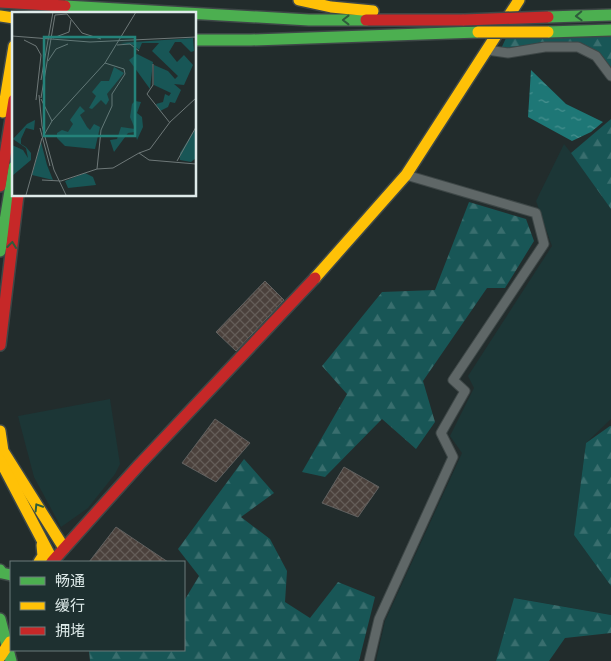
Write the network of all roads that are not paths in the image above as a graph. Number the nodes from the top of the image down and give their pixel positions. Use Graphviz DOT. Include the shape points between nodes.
graph roads {
  1 [pos="101,0"];
  2 [pos="299,0"];
  3 [pos="519,0"];
  4 [pos="0,2"];
  5 [pos="65,6"];
  6 [pos="170,12"];
  7 [pos="196,14"];
  8 [pos="611,15"];
  9 [pos="464,20"];
  10 [pos="196,30"];
  11 [pos="611,30"];
  12 [pos="478,32"];
  13 [pos="196,40"];
  14 [pos="487,50"];
  15 [pos="12,58"];
  16 [pos="611,76"];
  17 [pos="12,112"];
  18 [pos="0,129"];
  19 [pos="406,175"];
  20 [pos="12,179"];
  21 [pos="0,186"];
  22 [pos="19,196"];
  23 [pos="0,251"];
  24 [pos="0,345"];
  25 [pos="0,431"];
  26 [pos="0,460"];
  27 [pos="41,538"];
  28 [pos="64,548"];
  29 [pos="40,561"];
  30 [pos="52,561"];
  31 [pos="53,561"];
  32 [pos="0,619"];
  33 [pos="9,644"];
  34 [pos="0,657"];
  35 [pos="11,661"];
  36 [pos="369,661"];
  1 -- 5 [label="main road"];
  2 -- 9 [label="main road" via="331,7"];
  3 -- 14 [label="main road"];
  4 -- 5 [label="main road, bridge"];
  6 -- 5 [label="main road, one-way"];
  9 -- 7 [label="main road, one-way" via="309,20"];
  8 -- 9 [label="main road, one-way, bridge"];
  10 -- 12 [label="main road" via="309,34"];
  11 -- 12 [label="main road, bridge"];
  12 -- 13 [label="main road"];
  14 -- 16 [label="street" via="508,54 545,47 578,47 596,56"];
  14 -- 19 [label="main road"];
  15 -- 18 [label="main road"];
  17 -- 21 [label="main road"];
  19 -- 28 [label="main road" via="326,266"];
  19 -- 36 [label="street" via="536,213 544,244 453,380 465,391 442,434 453,457 379,620"];
  20 -- 23 [label="main road"];
  24 -- 22 [label="main road, one-way"];
  28 -- 25 [label="main road, one-way" via="3,451"];
  26 -- 27 [label="main road"];
  27 -- 29 [label="main road" via="43,556"];
  27 -- 30 [label="main road"];
  28 -- 31 [label="main road"];
  32 -- 33 [label="main road"];
  33 -- 34 [label="main road"];
  33 -- 35 [label="main road"];
}
